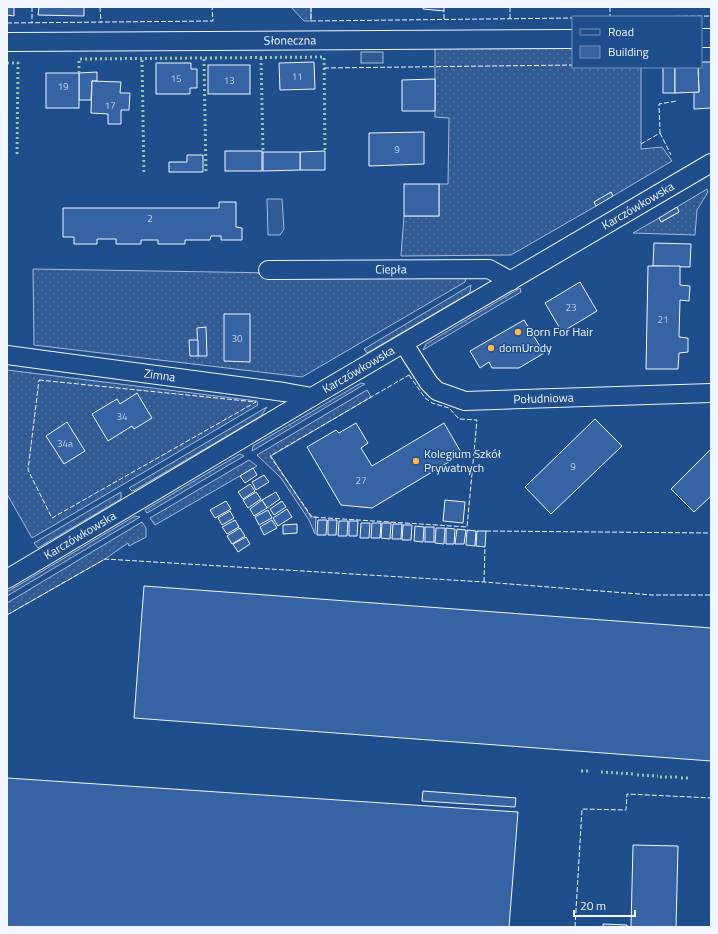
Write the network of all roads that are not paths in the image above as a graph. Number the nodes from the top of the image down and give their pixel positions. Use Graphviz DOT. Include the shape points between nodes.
graph roads {
  1 [pos="572,39"];
  2 [pos="7,42"];
  3 [pos="711,164"];
  4 [pos="268,270"];
  5 [pos="511,281"];
  6 [pos="404,344"];
  7 [pos="7,354"];
  8 [pos="711,393"];
  9 [pos="312,397"];
  10 [pos="7,579"];
  1 -- 2 [label="street, Słoneczna"];
  3 -- 5 [label="street, Karczówkowska"];
  4 -- 5 [label="street, Ciepła" via="489,269"];
  5 -- 6 [label="street, Karczówkowska"];
  6 -- 8 [label="street, Południowa" via="437,391 465,402"];
  6 -- 9 [label="street, Karczówkowska"];
  7 -- 9 [label="street, Zimna"];
  9 -- 10 [label="street, Karczówkowska"];
}
